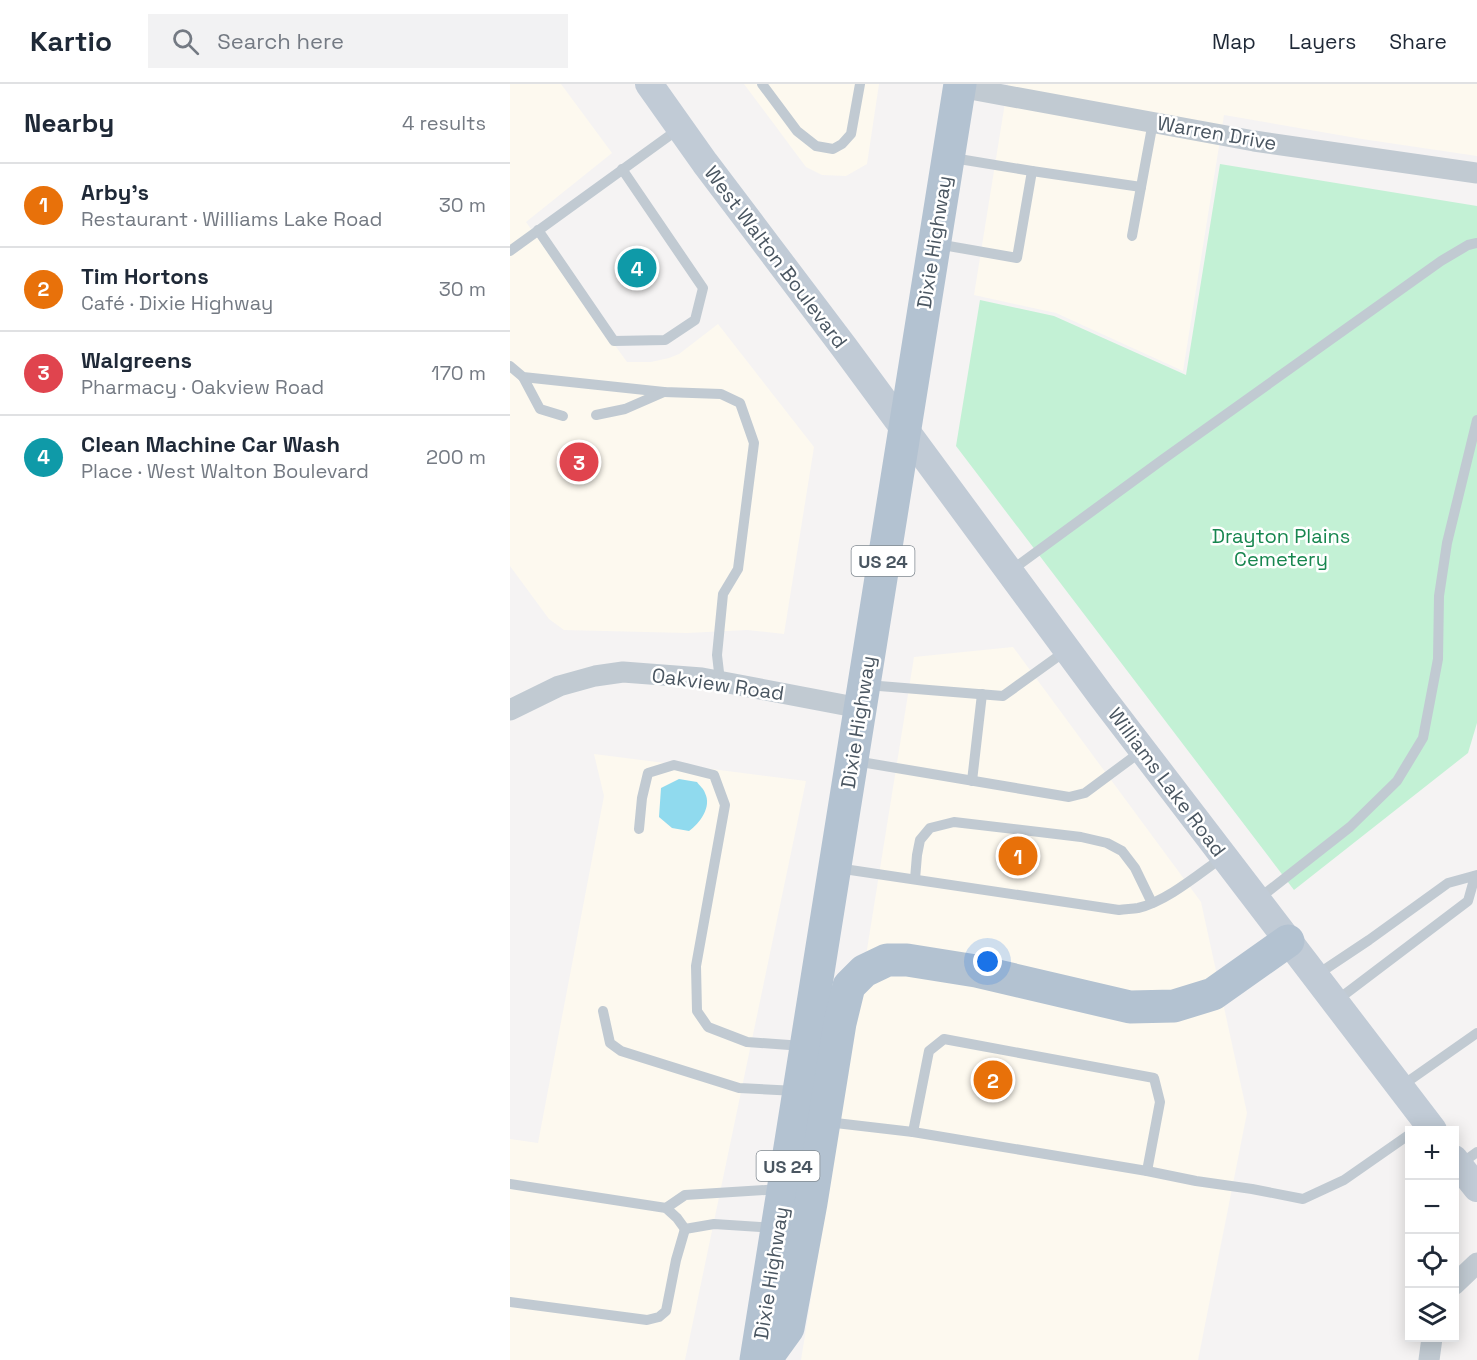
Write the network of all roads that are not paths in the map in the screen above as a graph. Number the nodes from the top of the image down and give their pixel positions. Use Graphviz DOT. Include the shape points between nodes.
graph roads {
  1 [pos="649,84"];
  2 [pos="762,84"];
  3 [pos="860,84"];
  4 [pos="959,86"];
  5 [pos="1153,122"];
  6 [pos="680,128"];
  7 [pos="948,158"];
  8 [pos="622,170"];
  9 [pos="1032,171"];
  10 [pos="1477,173"];
  11 [pos="1141,187"];
  12 [pos="538,230"];
  13 [pos="1132,236"];
  14 [pos="1477,243"];
  15 [pos="934,244"];
  16 [pos="510,251"];
  17 [pos="510,366"];
  18 [pos="522,377"];
  19 [pos="664,392"];
  20 [pos="596,415"];
  21 [pos="563,417"];
  22 [pos="1477,420"];
  23 [pos="905,430"];
  24 [pos="1009,572"];
  25 [pos="1067,650"];
  26 [pos="720,681"];
  27 [pos="982,694"];
  28 [pos="862,696"];
  29 [pos="510,710"];
  30 [pos="1143,750"];
  31 [pos="852,761"];
  32 [pos="972,781"];
  33 [pos="639,829"];
  34 [pos="1224,857"];
  35 [pos="834,868"];
  36 [pos="1476,875"];
  37 [pos="915,879"];
  38 [pos="1257,900"];
  39 [pos="1152,903"];
  40 [pos="1288,941"];
  41 [pos="1315,976"];
  42 [pos="1335,1002"];
  43 [pos="603,1011"];
  44 [pos="1477,1033"];
  45 [pos="807,1046"];
  46 [pos="1400,1087"];
  47 [pos="799,1091"];
  48 [pos="824,1121"];
  49 [pos="1420,1126"];
  50 [pos="913,1132"];
  51 [pos="1405,1140"];
  52 [pos="1464,1158"];
  53 [pos="1147,1171"];
  54 [pos="510,1184"];
  55 [pos="1477,1188"];
  56 [pos="784,1189"];
  57 [pos="666,1208"];
  58 [pos="685,1229"];
  59 [pos="778,1229"];
  60 [pos="1477,1263"];
  61 [pos="1459,1281"];
  62 [pos="510,1302"];
  63 [pos="1431,1342"];
  64 [pos="756,1360"];
  65 [pos="765,1360"];
  66 [pos="1428,1360"];
  1 -- 6 [label="main road, West Walton Boulevard"];
  2 -- 3 [label="lane" via="797,131 816,146 833,149 851,134"];
  4 -- 5 [label="street, Warren Drive"];
  4 -- 7 [label="main road, Dixie Highway / US 24"];
  5 -- 10 [label="street, Warren Drive" via="1254,141"];
  5 -- 11 [label="lane"];
  6 -- 8 [label="lane"];
  6 -- 23 [label="main road, West Walton Boulevard"];
  7 -- 9 [label="lane"];
  7 -- 15 [label="main road, Dixie Highway / US 24"];
  8 -- 12 [label="lane"];
  8 -- 12 [label="lane" via="703,288 695,320 665,340 614,341"];
  9 -- 11 [label="lane"];
  9 -- 15 [label="lane" via="1017,258"];
  11 -- 13 [label="lane"];
  12 -- 16 [label="lane"];
  14 -- 24 [label="lane" via="1441,261"];
  15 -- 23 [label="main road, Dixie Highway / US 24"];
  17 -- 18 [label="lane"];
  18 -- 19 [label="lane"];
  18 -- 21 [label="lane" via="540,409"];
  19 -- 20 [label="lane" via="625,410"];
  19 -- 26 [label="lane" via="721,394 740,404 754,443 738,569 723,594 717,655"];
  22 -- 38 [label="lane" via="1447,543 1439,596 1438,659 1423,738 1398,781 1350,827"];
  23 -- 24 [label="main road, Williams Lake Road"];
  23 -- 28 [label="main road, Dixie Highway / US 24"];
  24 -- 25 [label="main road, Williams Lake Road"];
  25 -- 27 [label="lane" via="1003,696"];
  25 -- 30 [label="main road, Williams Lake Road"];
  26 -- 28 [label="street, Oakview Road"];
  26 -- 29 [label="street, Oakview Road" via="623,672 559,686"];
  27 -- 28 [label="lane"];
  27 -- 32 [label="lane"];
  28 -- 31 [label="main road, Dixie Highway / US 24"];
  30 -- 32 [label="lane" via="1085,793 1069,796"];
  30 -- 34 [label="main road, Williams Lake Road"];
  31 -- 32 [label="lane"];
  31 -- 35 [label="main road, Dixie Highway / US 24"];
  33 -- 45 [label="lane" via="648,773 674,765 714,775 725,805 696,966 697,1011 708,1027 747,1042"];
  34 -- 38 [label="main road, Williams Lake Road"];
  34 -- 39 [label="lane"];
  35 -- 37 [label="lane"];
  35 -- 45 [label="main road, Dixie Highway / US 24"];
  36 -- 41 [label="lane" via="1448,883"];
  36 -- 42 [label="lane" via="1468,902"];
  37 -- 39 [label="lane" via="1119,909"];
  37 -- 39 [label="lane" via="920,840 930,828 954,822 1107,843 1122,851 1135,868"];
  38 -- 40 [label="main road, Williams Lake Road"];
  40 -- 41 [label="main road, Williams Lake Road"];
  40 -- 48 [label="main road" via="1213,994 1174,1006 1130,1007 976,971 887,960 864,971 849,986"];
  41 -- 42 [label="main road, Williams Lake Road"];
  42 -- 46 [label="main road, Williams Lake Road"];
  43 -- 47 [label="lane" via="610,1043 621,1051 739,1088"];
  44 -- 46 [label="lane"];
  45 -- 47 [label="main road, Dixie Highway / US 24"];
  46 -- 49 [label="main road, Williams Lake Road"];
  47 -- 56 [label="main road, Dixie Highway / US 24"];
  48 -- 50 [label="lane"];
  48 -- 65 [label="main road" via="788,1328"];
  50 -- 53 [label="lane"];
  50 -- 53 [label="lane" via="929,1051 944,1039 1154,1078 1160,1102"];
  51 -- 53 [label="lane" via="1344,1180 1303,1199"];
  52 -- 55 [label="main road"];
  54 -- 57 [label="lane"];
  56 -- 57 [label="lane" via="685,1195"];
  56 -- 59 [label="main road, Dixie Highway / US 24"];
  57 -- 58 [label="lane"];
  58 -- 59 [label="lane" via="714,1224"];
  58 -- 62 [label="lane" via="666,1311 658,1317 647,1320"];
  59 -- 64 [label="main road, Dixie Highway / US 24"];
  60 -- 61 [label="street"];
  63 -- 66 [label="street"];
}
